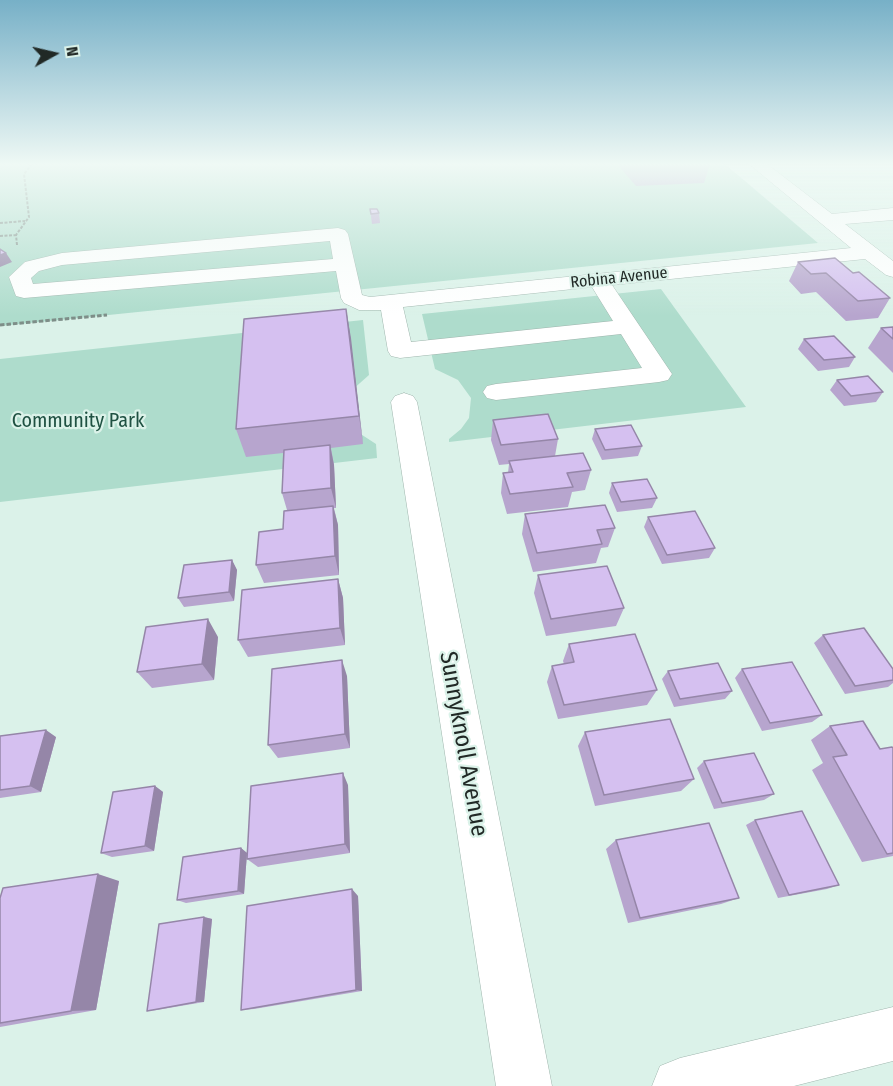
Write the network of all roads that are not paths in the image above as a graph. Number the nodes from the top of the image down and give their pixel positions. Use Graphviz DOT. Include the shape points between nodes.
graph roads {
  1 [pos="821,215"];
  2 [pos="886,215"];
  3 [pos="828,220"];
  4 [pos="868,252"];
  5 [pos="343,264"];
  6 [pos="893,272"];
  7 [pos="598,280"];
  8 [pos="380,303"];
  9 [pos="628,326"];
  10 [pos="496,392"];
  11 [pos="404,402"];
  12 [pos="893,1034"];
  13 [pos="524,1086"];
  14 [pos="680,1086"];
  1 -- 3 [label="street"];
  2 -- 3 [label="street"];
  3 -- 4 [label="street"];
  4 -- 6 [label="street"];
  4 -- 7 [label="street, Robina Avenue"];
  5 -- 5 [label="street" via="338,234 62,259 32,266 20,277 24,291"];
  5 -- 8 [label="street" via="352,298 359,303"];
  7 -- 8 [label="street, Robina Avenue"];
  7 -- 9 [label="street"];
  8 -- 9 [label="street" via="399,351"];
  9 -- 10 [label="street" via="659,374"];
  11 -- 13 [label="street, Sunnyknoll Avenue"];
  12 -- 14 [label="street"];
}
